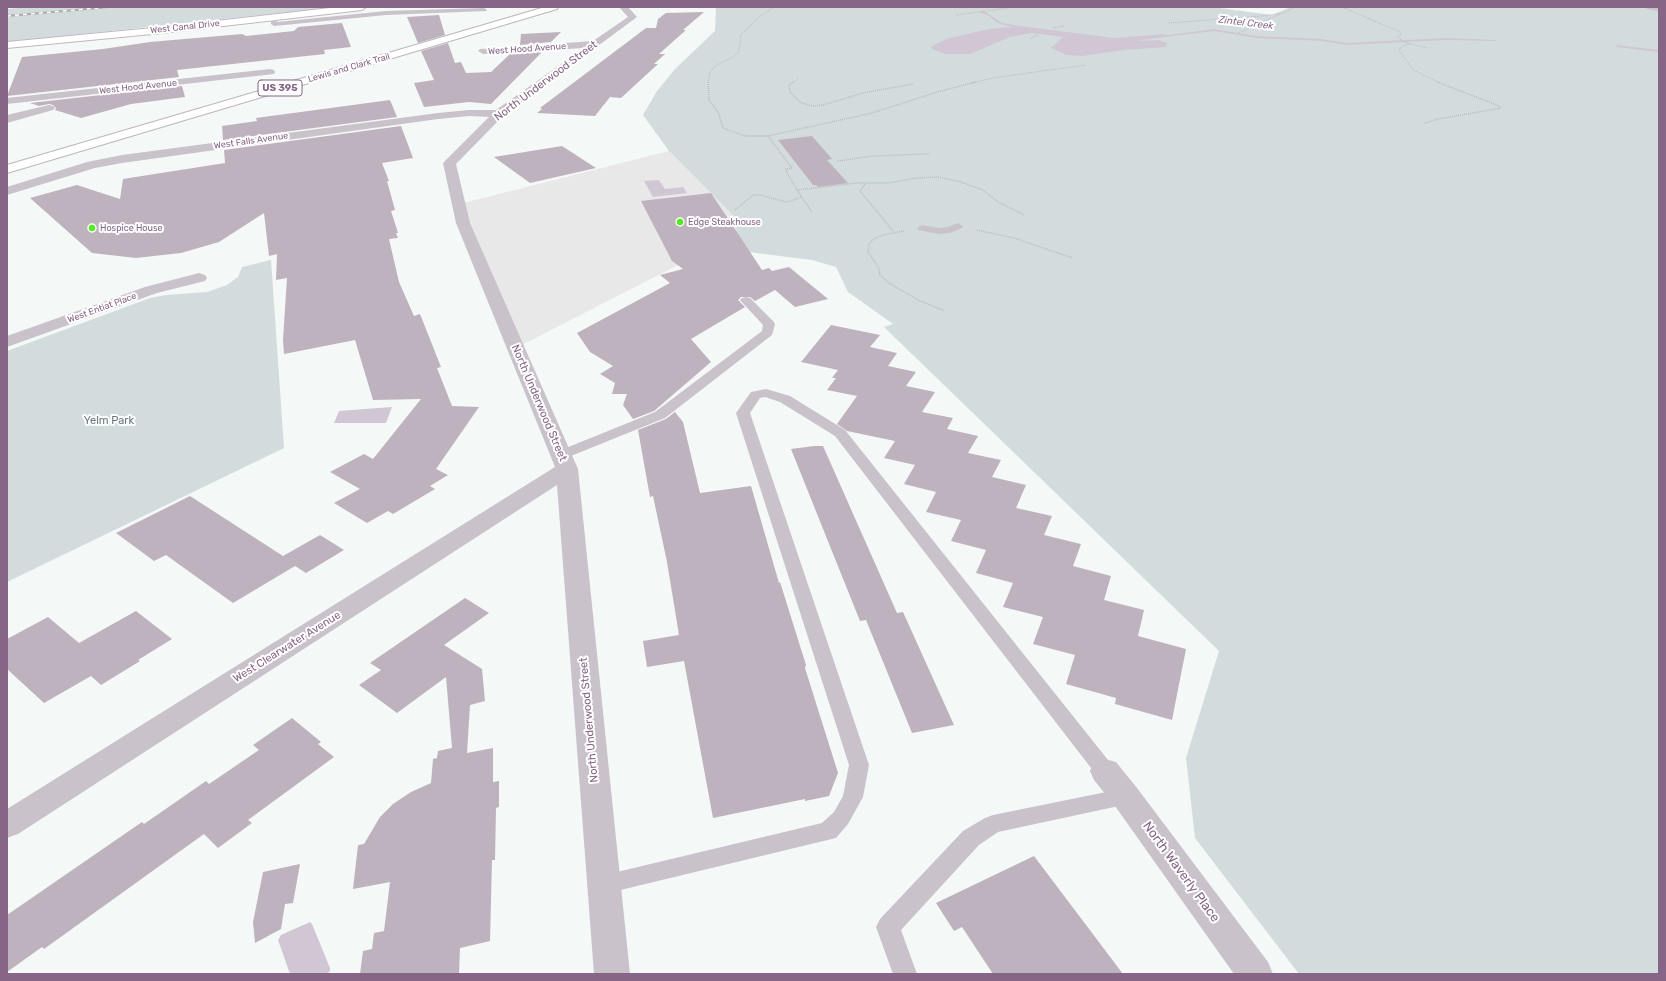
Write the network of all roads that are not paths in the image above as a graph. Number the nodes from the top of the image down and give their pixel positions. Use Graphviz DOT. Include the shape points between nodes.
graph roads {
  1 [pos="362,7"];
  2 [pos="529,7"];
  3 [pos="554,7"];
  4 [pos="622,7"];
  5 [pos="1650,7"];
  6 [pos="1659,8"];
  7 [pos="484,10"];
  8 [pos="274,17"];
  9 [pos="595,44"];
  10 [pos="7,45"];
  11 [pos="483,51"];
  12 [pos="270,72"];
  13 [pos="124,88"];
  14 [pos="7,101"];
  15 [pos="499,114"];
  16 [pos="7,119"];
  17 [pos="7,158"];
  18 [pos="7,169"];
  19 [pos="7,191"];
  20 [pos="958,226"];
  21 [pos="922,228"];
  22 [pos="199,278"];
  23 [pos="746,300"];
  24 [pos="7,342"];
  25 [pos="564,462"];
  26 [pos="1105,771"];
  27 [pos="1126,797"];
  28 [pos="7,825"];
  29 [pos="604,884"];
  30 [pos="612,974"];
  31 [pos="905,974"];
  32 [pos="1255,974"];
  1 -- 8 [label="main road, West Canal Drive"];
  2 -- 17 [label="main road, Lewis and Clark Trail / US 395"];
  3 -- 18 [label="main road, Lewis and Clark Trail / US 395"];
  4 -- 9 [label="street, North Underwood Street" via="633,17"];
  5 -- 6 [label="street"];
  7 -- 8 [label="lane" via="386,13 274,24"];
  8 -- 10 [label="main road, West Canal Drive"];
  9 -- 11 [label="street, West Hood Avenue"];
  9 -- 15 [label="street, North Underwood Street"];
  12 -- 13 [label="street, West Hood Avenue"];
  13 -- 14 [label="street, West Hood Avenue"];
  13 -- 16 [label="street"];
  15 -- 19 [label="street, West Falls Avenue" via="438,116 122,158"];
  15 -- 25 [label="street, North Underwood Street" via="449,163 463,223"];
  20 -- 21 [label="lane" via="940,231"];
  22 -- 24 [label="street, West Entiat Place" via="151,290"];
  23 -- 25 [label="lane" via="769,324 768,332 660,415"];
  25 -- 28 [label="street, West Clearwater Avenue"];
  25 -- 29 [label="street, North Underwood Street"];
  26 -- 27 [label="street, North Waverly Place"];
  26 -- 29 [label="lane" via="840,433 785,400 766,393 756,395 743,413 859,765 853,797 842,818 828,831"];
  27 -- 31 [label="lane" via="993,824 971,838 888,927"];
  27 -- 32 [label="street, North Waverly Place"];
  29 -- 30 [label="street, North Underwood Street"];
}
